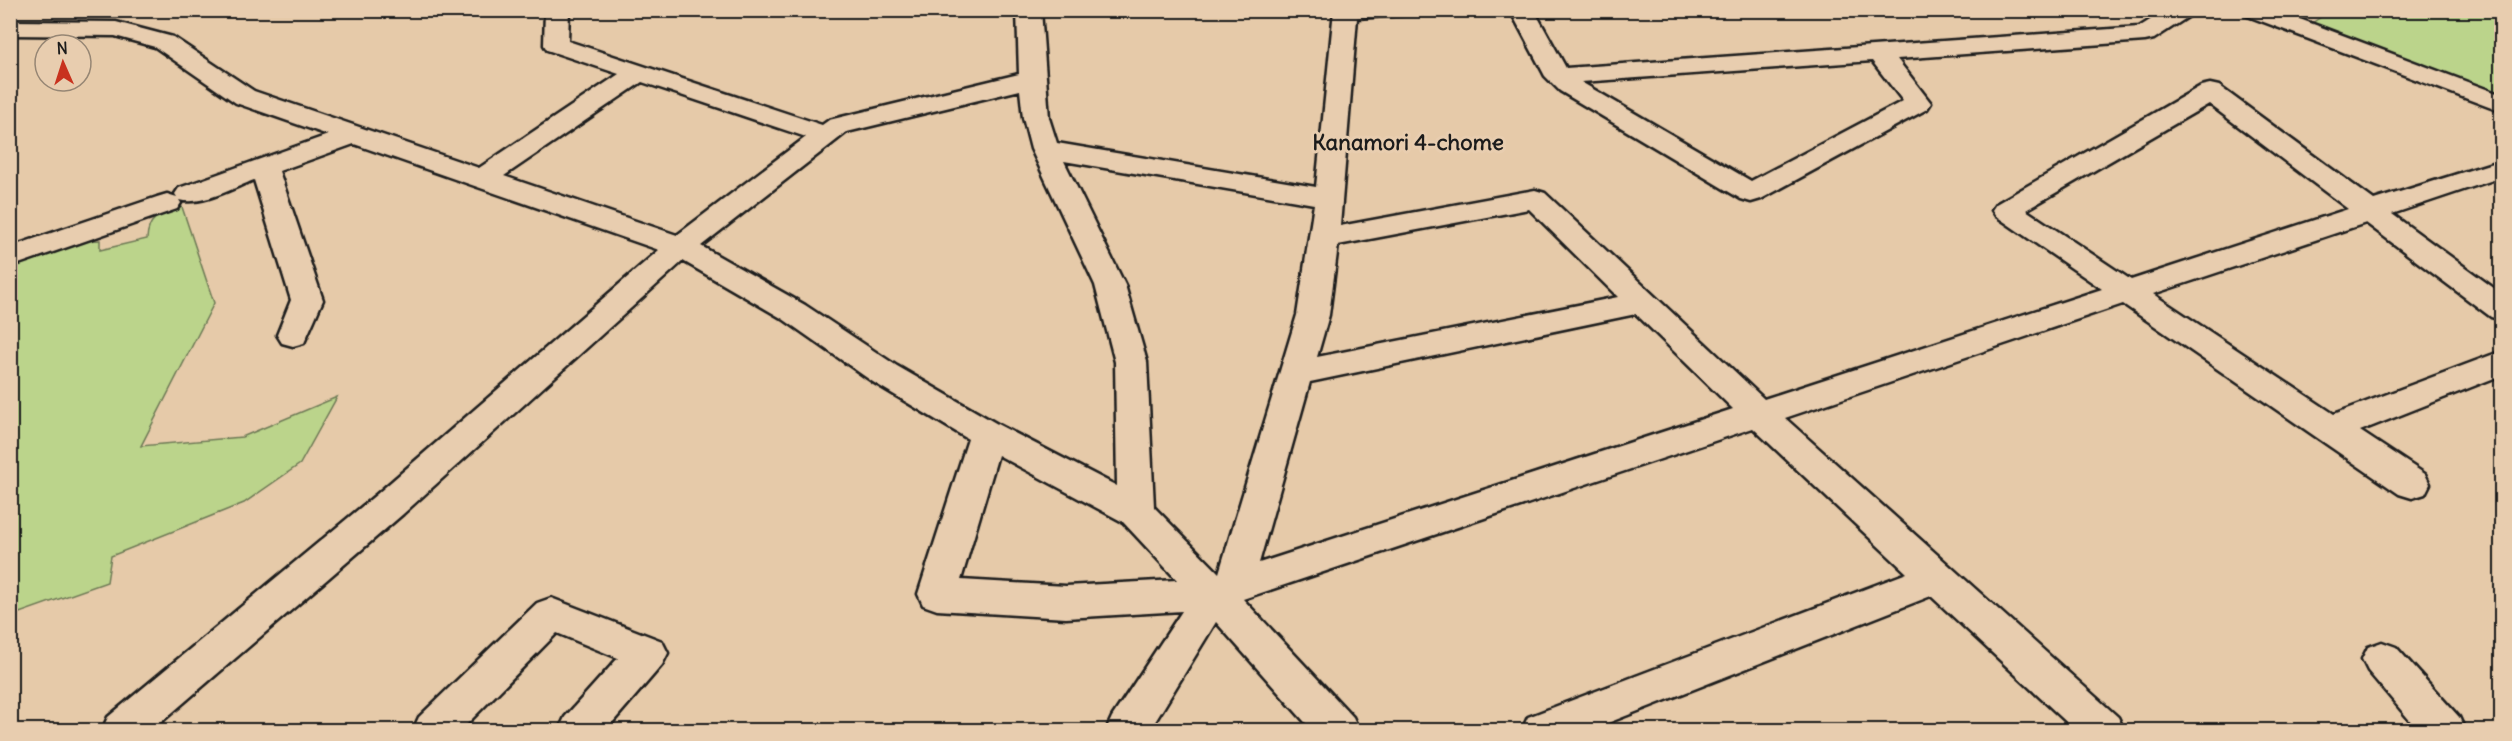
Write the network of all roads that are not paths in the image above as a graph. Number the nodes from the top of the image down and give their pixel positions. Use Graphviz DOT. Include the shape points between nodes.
graph roads {
  1 [pos="557,10"];
  2 [pos="1029,10"];
  3 [pos="1346,10"];
  4 [pos="1351,10"];
  5 [pos="1394,10"];
  6 [pos="1522,10"];
  7 [pos="2183,10"];
  8 [pos="2253,10"];
  9 [pos="10,28"];
  10 [pos="1880,54"];
  11 [pos="640,72"];
  12 [pos="1558,76"];
  13 [pos="1032,79"];
  14 [pos="2502,104"];
  15 [pos="356,134"];
  16 [pos="826,135"];
  17 [pos="1045,149"];
  18 [pos="264,167"];
  19 [pos="2502,168"];
  20 [pos="484,177"];
  21 [pos="1329,198"];
  22 [pos="2369,212"];
  23 [pos="1325,238"];
  24 [pos="681,247"];
  25 [pos="10,258"];
  26 [pos="2127,293"];
  27 [pos="1642,302"];
  28 [pos="2502,310"];
  29 [pos="293,335"];
  30 [pos="2502,362"];
  31 [pos="1296,373"];
  32 [pos="1759,414"];
  33 [pos="2331,429"];
  34 [pos="987,434"];
  35 [pos="2412,484"];
  36 [pos="1136,512"];
  37 [pos="1938,577"];
  38 [pos="1224,589"];
  39 [pos="2382,659"];
  40 [pos="123,730"];
  41 [pos="434,730"];
  42 [pos="580,730"];
  43 [pos="1127,730"];
  44 [pos="1338,730"];
  45 [pos="1543,730"];
  46 [pos="2103,730"];
  47 [pos="2444,730"];
  1 -- 11 [label="street" via="556,45"];
  2 -- 13 [label="street"];
  3 -- 21 [label="street"];
  4 -- 5 [label="street"];
  6 -- 12 [label="street"];
  7 -- 10 [label="street" via="2145,34"];
  8 -- 14 [label="street"];
  9 -- 15 [label="street" via="116,29 164,42 245,97"];
  10 -- 12 [label="street"];
  10 -- 12 [label="street" via="1918,103 1751,194"];
  11 -- 16 [label="street"];
  11 -- 20 [label="street"];
  13 -- 16 [label="street" via="838,126"];
  13 -- 17 [label="street" via="1036,118"];
  15 -- 18 [label="street"];
  15 -- 20 [label="street"];
  16 -- 24 [label="street"];
  17 -- 21 [label="street"];
  17 -- 36 [label="street" via="1110,285 1131,362"];
  18 -- 25 [label="street"];
  18 -- 29 [label="street" via="307,300"];
  19 -- 22 [label="street"];
  20 -- 24 [label="street"];
  21 -- 23 [label="street"];
  22 -- 26 [label="street"];
  22 -- 26 [label="street" via="2210,92 2006,210"];
  22 -- 28 [label="street"];
  23 -- 27 [label="street" via="1535,199"];
  23 -- 31 [label="street" via="1313,315"];
  24 -- 34 [label="street" via="794,312 885,374"];
  24 -- 40 [label="street" via="390,504"];
  26 -- 32 [label="street"];
  26 -- 33 [label="street"];
  27 -- 31 [label="street"];
  27 -- 32 [label="street"];
  30 -- 33 [label="street"];
  31 -- 38 [label="street"];
  32 -- 37 [label="street"];
  32 -- 38 [label="street"];
  33 -- 35 [label="street"];
  34 -- 36 [label="street"];
  34 -- 38 [label="street" via="937,594 1066,602"];
  36 -- 38 [label="street"];
  37 -- 45 [label="street"];
  37 -- 46 [label="street"];
  38 -- 43 [label="street"];
  38 -- 44 [label="street"];
  39 -- 47 [label="street"];
  41 -- 42 [label="street" via="551,614 648,653"];
}
